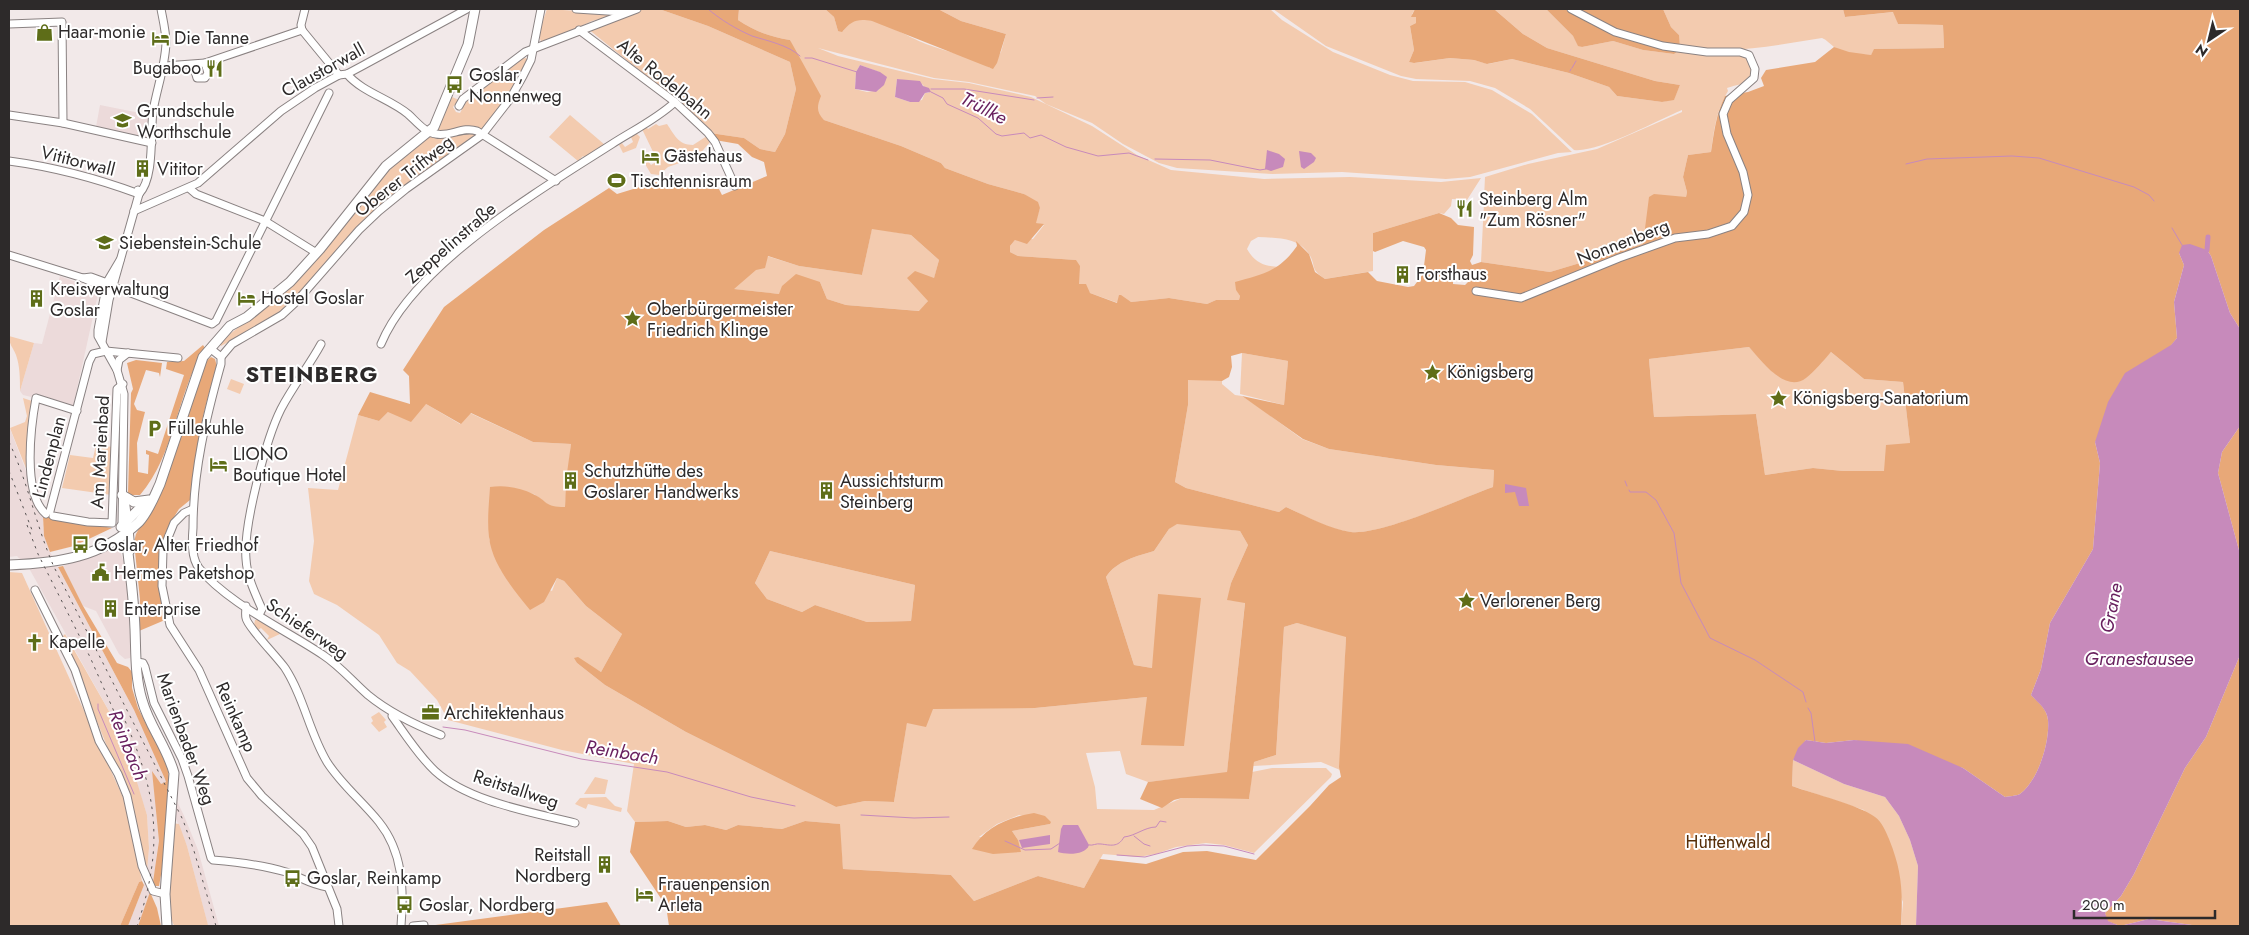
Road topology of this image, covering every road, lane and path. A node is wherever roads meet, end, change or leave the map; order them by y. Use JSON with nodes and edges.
{"nodes":[{"id":1,"x":161,"y":9,"type":"edge"},
{"id":2,"x":305,"y":9,"type":"edge"},
{"id":3,"x":467,"y":9,"type":"edge"},
{"id":4,"x":475,"y":9,"type":"edge"},
{"id":5,"x":541,"y":9,"type":"edge"},
{"id":6,"x":576,"y":9,"type":"edge"},
{"id":7,"x":637,"y":9,"type":"edge"},
{"id":8,"x":1571,"y":9,"type":"edge"},
{"id":9,"x":629,"y":12,"type":"junction"},
{"id":10,"x":9,"y":24,"type":"edge"},
{"id":11,"x":302,"y":30,"type":"junction"},
{"id":12,"x":580,"y":30,"type":"junction"},
{"id":13,"x":532,"y":50,"type":"junction"},
{"id":14,"x":205,"y":63,"type":"junction"},
{"id":15,"x":193,"y":65,"type":"junction"},
{"id":16,"x":164,"y":66,"type":"junction"},
{"id":17,"x":347,"y":74,"type":"junction"},
{"id":18,"x":339,"y":75,"type":"junction"},
{"id":19,"x":329,"y":93,"type":"dead end"},
{"id":20,"x":675,"y":102,"type":"junction"},
{"id":21,"x":459,"y":106,"type":"dead end"},
{"id":22,"x":9,"y":115,"type":"edge"},
{"id":23,"x":63,"y":123,"type":"junction"},
{"id":24,"x":428,"y":131,"type":"junction"},
{"id":25,"x":482,"y":135,"type":"junction"},
{"id":26,"x":152,"y":143,"type":"junction"},
{"id":27,"x":9,"y":161,"type":"edge"},
{"id":28,"x":556,"y":181,"type":"junction"},
{"id":29,"x":735,"y":186,"type":"dead end"},
{"id":30,"x":189,"y":188,"type":"junction"},
{"id":31,"x":138,"y":197,"type":"junction"},
{"id":32,"x":152,"y":202,"type":"junction"},
{"id":33,"x":134,"y":211,"type":"junction"},
{"id":34,"x":265,"y":221,"type":"junction"},
{"id":35,"x":315,"y":252,"type":"junction"},
{"id":36,"x":9,"y":255,"type":"edge"},
{"id":37,"x":108,"y":285,"type":"junction"},
{"id":38,"x":1476,"y":291,"type":"dead end"},
{"id":39,"x":321,"y":344,"type":"dead end"},
{"id":40,"x":381,"y":344,"type":"dead end"},
{"id":41,"x":211,"y":349,"type":"junction"},
{"id":42,"x":106,"y":351,"type":"junction"},
{"id":43,"x":128,"y":353,"type":"junction"},
{"id":44,"x":178,"y":358,"type":"dead end"},
{"id":45,"x":220,"y":358,"type":"junction"},
{"id":46,"x":117,"y":370,"type":"junction"},
{"id":47,"x":122,"y":384,"type":"junction"},
{"id":48,"x":77,"y":411,"type":"junction"},
{"id":49,"x":156,"y":492,"type":"junction"},
{"id":50,"x":122,"y":495,"type":"junction"},
{"id":51,"x":149,"y":500,"type":"junction"},
{"id":52,"x":193,"y":509,"type":"junction"},
{"id":53,"x":50,"y":514,"type":"junction"},
{"id":54,"x":125,"y":527,"type":"junction"},
{"id":55,"x":9,"y":560,"type":"edge"},
{"id":56,"x":9,"y":565,"type":"edge"},
{"id":57,"x":35,"y":590,"type":"dead end"},
{"id":58,"x":246,"y":606,"type":"junction"},
{"id":59,"x":259,"y":615,"type":"junction"},
{"id":60,"x":137,"y":662,"type":"junction"},
{"id":61,"x":393,"y":713,"type":"junction"},
{"id":62,"x":441,"y":735,"type":"dead end"},
{"id":63,"x":575,"y":823,"type":"dead end"},
{"id":64,"x":327,"y":887,"type":"junction"},
{"id":65,"x":165,"y":894,"type":"junction"},
{"id":66,"x":424,"y":925,"type":"edge"},
{"id":67,"x":167,"y":926,"type":"edge"},
{"id":68,"x":339,"y":926,"type":"edge"},
{"id":69,"x":401,"y":926,"type":"edge"},
{"id":70,"x":413,"y":926,"type":"edge"}],
"edges":[{"from":1,"to":16,"type":"street"},
{"from":2,"to":11,"type":"street"},
{"from":3,"to":17,"type":"street","name":"Claustorwall"},
{"from":4,"to":24,"type":"main road"},
{"from":5,"to":13,"type":"street","name":"Oberer Triftweg"},
{"from":6,"to":9,"type":"street"},
{"from":7,"to":9,"type":"street"},
{"from":8,"to":38,"type":"street","name":"Nonnenberg"},
{"from":9,"to":12,"type":"street"},
{"from":10,"to":23,"type":"street"},
{"from":11,"to":14,"type":"street"},
{"from":11,"to":18,"type":"street"},
{"from":12,"to":13,"type":"street"},
{"from":12,"to":20,"type":"street","name":"Alte Rodelbahn"},
{"from":13,"to":21,"type":"street"},
{"from":13,"to":25,"type":"street","name":"Oberer Triftweg"},
{"from":14,"to":15,"type":"street"},
{"from":14,"to":15,"type":"street"},
{"from":15,"to":16,"type":"street"},
{"from":16,"to":26,"type":"street"},
{"from":17,"to":18,"type":"street","name":"Claustorwall"},
{"from":17,"to":24,"type":"street"},
{"from":18,"to":30,"type":"street","name":"Claustorwall"},
{"from":19,"to":34,"type":"street"},
{"from":20,"to":28,"type":"street","name":"Zeppelinstraße"},
{"from":20,"to":29,"type":"street","name":"Alte Rodelbahn"},
{"from":22,"to":23,"type":"street"},
{"from":23,"to":26,"type":"street"},
{"from":24,"to":25,"type":"street"},
{"from":24,"to":35,"type":"main road"},
{"from":25,"to":28,"type":"street"},
{"from":25,"to":45,"type":"street","name":"Oberer Triftweg"},
{"from":26,"to":31,"type":"street"},
{"from":27,"to":31,"type":"street","name":"Vititorwall"},
{"from":28,"to":40,"type":"street","name":"Zeppelinstraße"},
{"from":30,"to":32,"type":"street","name":"Claustorwall"},
{"from":30,"to":34,"type":"street"},
{"from":31,"to":32,"type":"street","name":"Claustorwall"},
{"from":31,"to":33,"type":"street"},
{"from":32,"to":33,"type":"street","name":"Claustorwall"},
{"from":33,"to":37,"type":"street"},
{"from":34,"to":35,"type":"street"},
{"from":34,"to":37,"type":"street"},
{"from":35,"to":41,"type":"main road"},
{"from":36,"to":37,"type":"street"},
{"from":37,"to":42,"type":"street"},
{"from":39,"to":59,"type":"street"},
{"from":41,"to":45,"type":"street"},
{"from":41,"to":49,"type":"main road"},
{"from":42,"to":43,"type":"street"},
{"from":42,"to":46,"type":"street"},
{"from":42,"to":48,"type":"street","name":"Lindenplan"},
{"from":43,"to":44,"type":"street"},
{"from":43,"to":46,"type":"street"},
{"from":45,"to":52,"type":"street","name":"Schieferweg"},
{"from":46,"to":47,"type":"street"},
{"from":47,"to":50,"type":"street"},
{"from":47,"to":53,"type":"street","name":"Am Marienbad"},
{"from":48,"to":53,"type":"street","name":"Lindenplan"},
{"from":48,"to":53,"type":"street","name":"Lindenplan"},
{"from":49,"to":51,"type":"main road"},
{"from":49,"to":54,"type":"main road"},
{"from":50,"to":51,"type":"main road"},
{"from":50,"to":54,"type":"street"},
{"from":51,"to":54,"type":"main road"},
{"from":52,"to":58,"type":"street","name":"Schieferweg"},
{"from":52,"to":64,"type":"street","name":"Reinkamp"},
{"from":54,"to":55,"type":"main road"},
{"from":54,"to":56,"type":"main road"},
{"from":54,"to":60,"type":"main road"},
{"from":57,"to":65,"type":"street"},
{"from":58,"to":59,"type":"street","name":"Schieferweg"},
{"from":58,"to":69,"type":"street"},
{"from":59,"to":61,"type":"street","name":"Schieferweg"},
{"from":60,"to":64,"type":"street","name":"Marienbader Weg"},
{"from":60,"to":65,"type":"main road"},
{"from":61,"to":62,"type":"street","name":"Schieferweg"},
{"from":61,"to":63,"type":"street","name":"Reitstallweg"},
{"from":64,"to":68,"type":"street","name":"Reinkamp"},
{"from":65,"to":67,"type":"main road"},
{"from":66,"to":70,"type":"street"}]}
